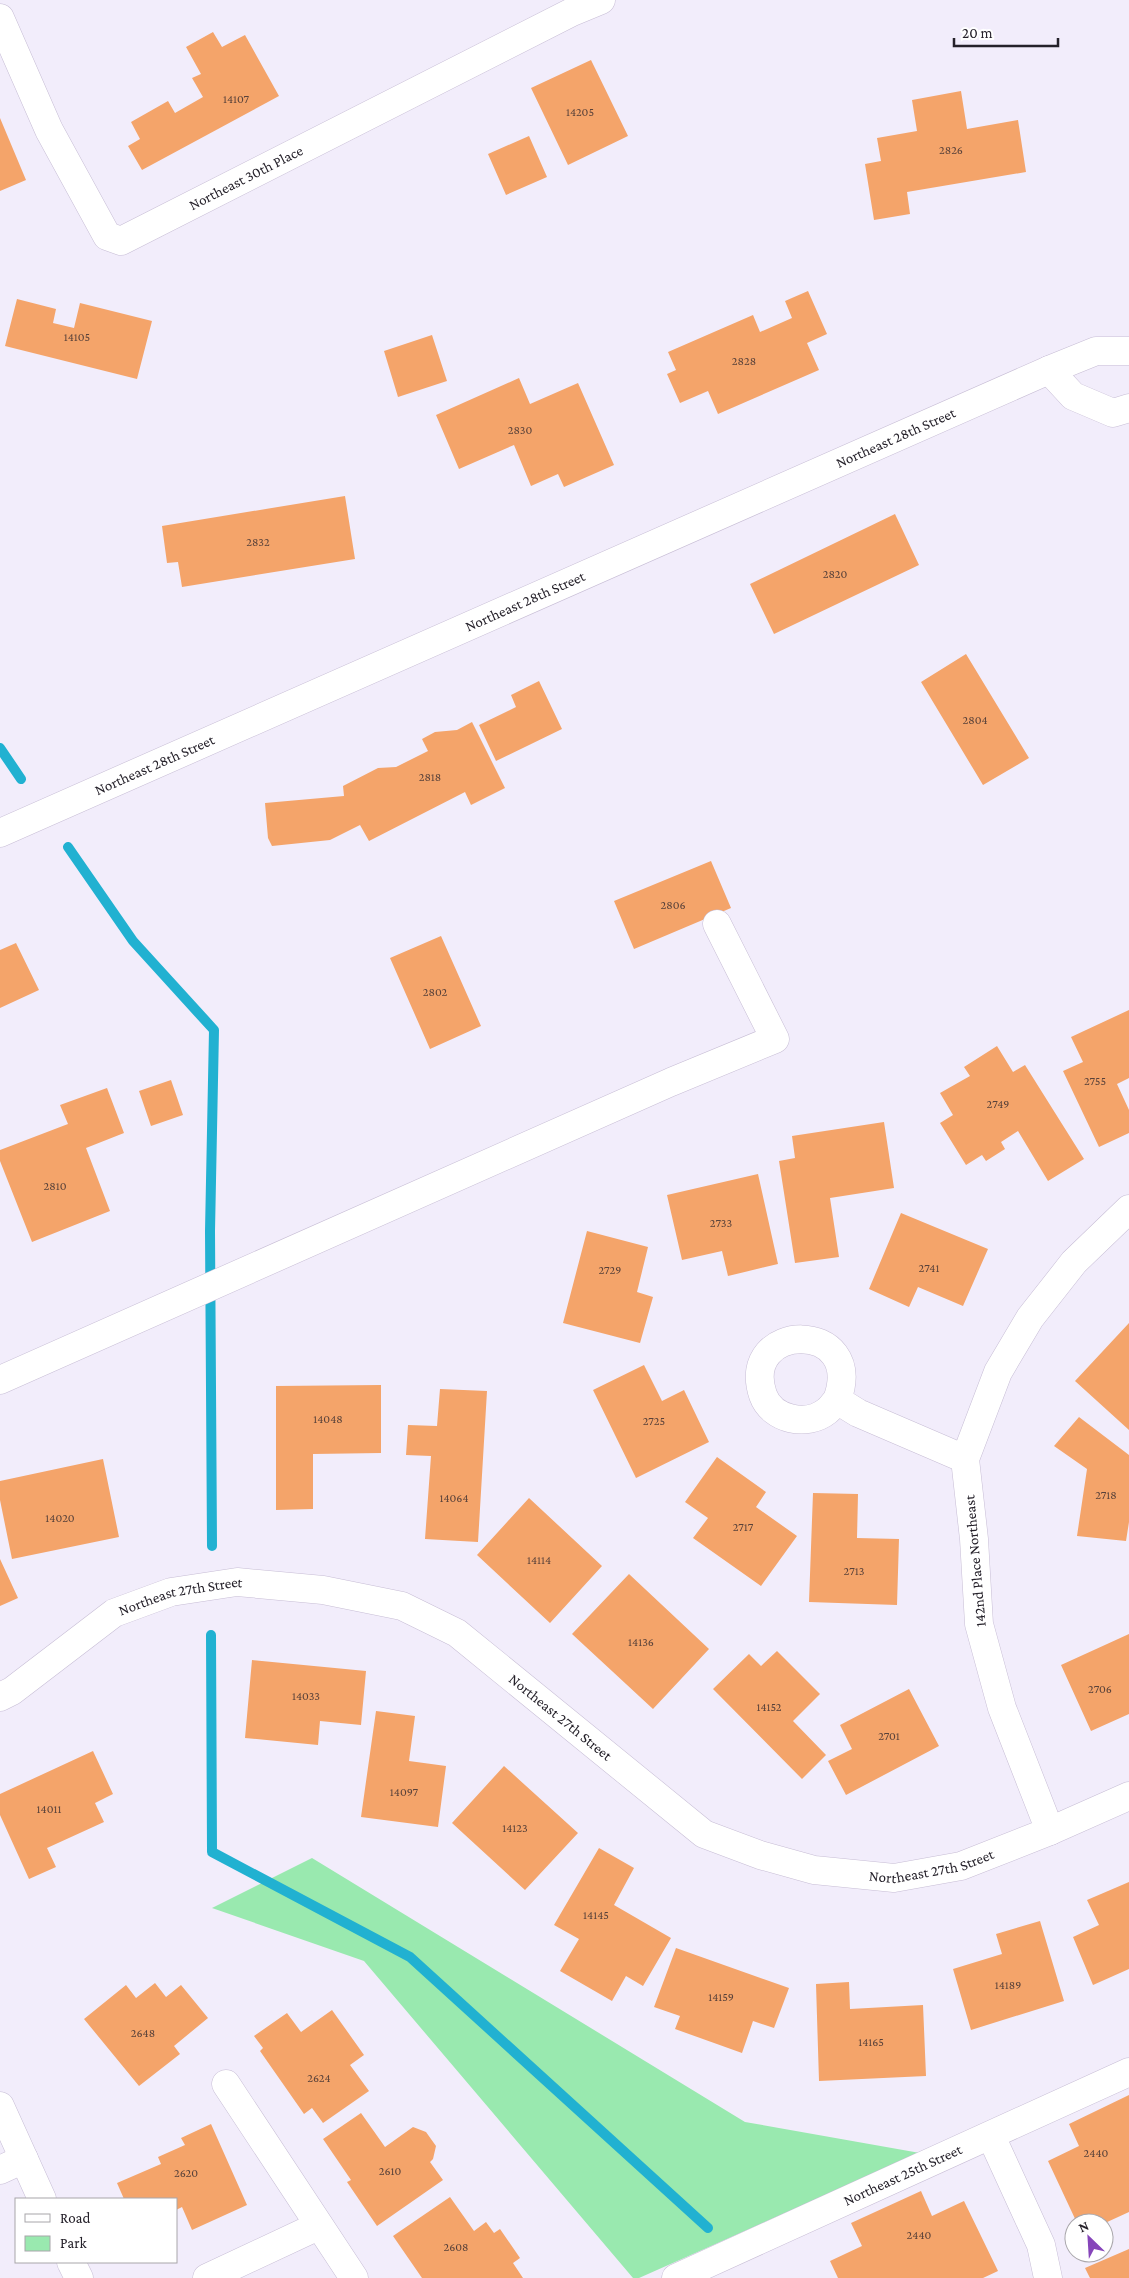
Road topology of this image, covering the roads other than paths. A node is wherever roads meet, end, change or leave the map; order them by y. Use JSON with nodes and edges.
{"nodes":[{"id":1,"x":602,"y":0,"type":"edge"},
{"id":2,"x":0,"y":18,"type":"edge"},
{"id":3,"x":1129,"y":351,"type":"edge"},
{"id":4,"x":1049,"y":370,"type":"junction"},
{"id":5,"x":1129,"y":408,"type":"edge"},
{"id":6,"x":0,"y":833,"type":"edge"},
{"id":7,"x":717,"y":924,"type":"dead end"},
{"id":8,"x":1129,"y":1209,"type":"edge"},
{"id":9,"x":0,"y":1380,"type":"edge"},
{"id":10,"x":837,"y":1400,"type":"dead end"},
{"id":11,"x":965,"y":1459,"type":"junction"},
{"id":12,"x":0,"y":1697,"type":"edge"},
{"id":13,"x":1129,"y":1796,"type":"edge"},
{"id":14,"x":1050,"y":1831,"type":"junction"},
{"id":15,"x":1129,"y":2072,"type":"edge"},
{"id":16,"x":226,"y":2084,"type":"dead end"},
{"id":17,"x":0,"y":2106,"type":"edge"},
{"id":18,"x":992,"y":2136,"type":"junction"},
{"id":19,"x":12,"y":2164,"type":"edge"},
{"id":20,"x":41,"y":2198,"type":"edge"},
{"id":21,"x":318,"y":2226,"type":"junction"},
{"id":22,"x":71,"y":2263,"type":"edge"},
{"id":23,"x":78,"y":2278,"type":"edge"},
{"id":24,"x":208,"y":2278,"type":"edge"},
{"id":25,"x":354,"y":2278,"type":"edge"},
{"id":26,"x":676,"y":2278,"type":"edge"},
{"id":27,"x":1048,"y":2278,"type":"edge"}],
"edges":[{"from":1,"to":2,"type":"street","name":"Northeast 30th Place"},
{"from":3,"to":4,"type":"street","name":"Northeast 28th Street"},
{"from":4,"to":5,"type":"street"},
{"from":4,"to":6,"type":"street","name":"Northeast 28th Street"},
{"from":7,"to":9,"type":"street"},
{"from":8,"to":11,"type":"street","name":"142nd Place Northeast"},
{"from":10,"to":11,"type":"street"},
{"from":11,"to":14,"type":"street","name":"142nd Place Northeast"},
{"from":12,"to":14,"type":"street","name":"Northeast 27th Street"},
{"from":13,"to":14,"type":"street","name":"Northeast 27th Street"},
{"from":15,"to":18,"type":"street","name":"Northeast 25th Street"},
{"from":16,"to":21,"type":"street"},
{"from":17,"to":19,"type":"street"},
{"from":18,"to":26,"type":"street","name":"Northeast 25th Street"},
{"from":18,"to":27,"type":"street"},
{"from":19,"to":20,"type":"street"},
{"from":21,"to":24,"type":"street"},
{"from":21,"to":25,"type":"street"},
{"from":22,"to":23,"type":"street"}]}
